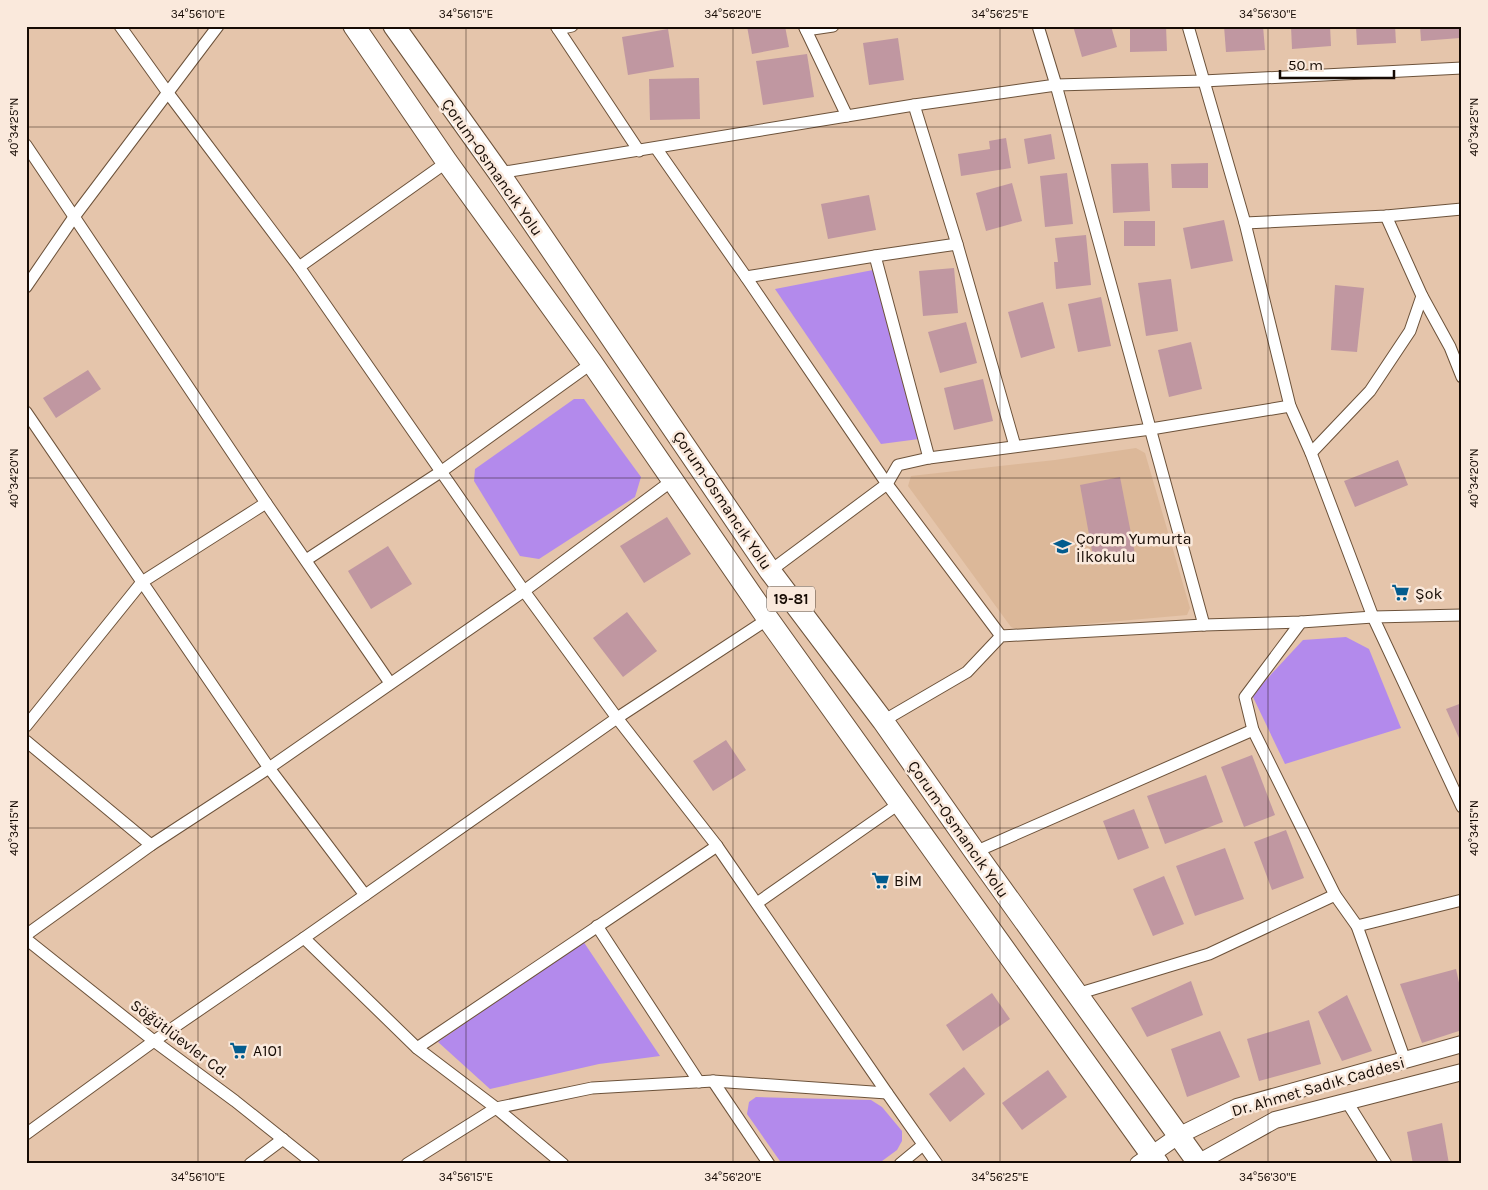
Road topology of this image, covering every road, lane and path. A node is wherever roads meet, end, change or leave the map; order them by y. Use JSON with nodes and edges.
{"nodes":[{"id":1,"x":120,"y":26,"type":"edge"},
{"id":2,"x":218,"y":26,"type":"edge"},
{"id":3,"x":354,"y":26,"type":"edge"},
{"id":4,"x":394,"y":26,"type":"edge"},
{"id":5,"x":572,"y":26,"type":"edge"},
{"id":6,"x":833,"y":26,"type":"edge"},
{"id":7,"x":1038,"y":26,"type":"edge"},
{"id":8,"x":1188,"y":26,"type":"edge"},
{"id":9,"x":557,"y":28,"type":"edge"},
{"id":10,"x":805,"y":28,"type":"edge"},
{"id":11,"x":1462,"y":68,"type":"edge"},
{"id":12,"x":1203,"y":81,"type":"junction"},
{"id":13,"x":1056,"y":85,"type":"junction"},
{"id":14,"x":168,"y":93,"type":"junction"},
{"id":15,"x":914,"y":105,"type":"junction"},
{"id":16,"x":847,"y":116,"type":"junction"},
{"id":17,"x":26,"y":145,"type":"edge"},
{"id":18,"x":656,"y":148,"type":"junction"},
{"id":19,"x":639,"y":150,"type":"junction"},
{"id":20,"x":447,"y":162,"type":"junction"},
{"id":21,"x":499,"y":173,"type":"junction"},
{"id":22,"x":1462,"y":209,"type":"edge"},
{"id":23,"x":1386,"y":216,"type":"junction"},
{"id":24,"x":74,"y":217,"type":"junction"},
{"id":25,"x":1245,"y":223,"type":"junction"},
{"id":26,"x":957,"y":244,"type":"junction"},
{"id":27,"x":875,"y":256,"type":"junction"},
{"id":28,"x":299,"y":267,"type":"junction"},
{"id":29,"x":746,"y":278,"type":"junction"},
{"id":30,"x":26,"y":287,"type":"edge"},
{"id":31,"x":1422,"y":296,"type":"junction"},
{"id":32,"x":1456,"y":347,"type":"edge"},
{"id":33,"x":592,"y":362,"type":"junction"},
{"id":34,"x":1462,"y":377,"type":"edge"},
{"id":35,"x":1290,"y":406,"type":"junction"},
{"id":36,"x":26,"y":412,"type":"edge"},
{"id":37,"x":1151,"y":430,"type":"junction"},
{"id":38,"x":1016,"y":446,"type":"junction"},
{"id":39,"x":1311,"y":453,"type":"junction"},
{"id":40,"x":929,"y":458,"type":"junction"},
{"id":41,"x":442,"y":471,"type":"junction"},
{"id":42,"x":674,"y":480,"type":"junction"},
{"id":43,"x":887,"y":484,"type":"junction"},
{"id":44,"x":266,"y":503,"type":"junction"},
{"id":45,"x":306,"y":560,"type":"junction"},
{"id":46,"x":770,"y":571,"type":"junction"},
{"id":47,"x":142,"y":582,"type":"junction"},
{"id":48,"x":524,"y":591,"type":"junction"},
{"id":49,"x":1462,"y":615,"type":"edge"},
{"id":50,"x":1373,"y":617,"type":"junction"},
{"id":51,"x":768,"y":619,"type":"junction"},
{"id":52,"x":1301,"y":622,"type":"junction"},
{"id":53,"x":1204,"y":624,"type":"junction"},
{"id":54,"x":1001,"y":636,"type":"junction"},
{"id":55,"x":390,"y":683,"type":"junction"},
{"id":56,"x":617,"y":718,"type":"junction"},
{"id":57,"x":883,"y":721,"type":"junction"},
{"id":58,"x":26,"y":726,"type":"edge"},
{"id":59,"x":1253,"y":730,"type":"junction"},
{"id":60,"x":26,"y":741,"type":"edge"},
{"id":61,"x":269,"y":768,"type":"junction"},
{"id":62,"x":900,"y":803,"type":"junction"},
{"id":63,"x":1462,"y":807,"type":"edge"},
{"id":64,"x":151,"y":845,"type":"junction"},
{"id":65,"x":717,"y":846,"type":"junction"},
{"id":66,"x":975,"y":852,"type":"junction"},
{"id":67,"x":364,"y":895,"type":"junction"},
{"id":68,"x":1335,"y":895,"type":"junction"},
{"id":69,"x":1462,"y":900,"type":"edge"},
{"id":70,"x":757,"y":903,"type":"junction"},
{"id":71,"x":597,"y":926,"type":"junction"},
{"id":72,"x":1357,"y":926,"type":"junction"},
{"id":73,"x":26,"y":934,"type":"edge"},
{"id":74,"x":304,"y":938,"type":"junction"},
{"id":75,"x":26,"y":939,"type":"edge"},
{"id":76,"x":1077,"y":994,"type":"junction"},
{"id":77,"x":154,"y":1041,"type":"junction"},
{"id":78,"x":1462,"y":1044,"type":"edge"},
{"id":79,"x":417,"y":1048,"type":"junction"},
{"id":80,"x":1405,"y":1060,"type":"junction"},
{"id":81,"x":1462,"y":1072,"type":"edge"},
{"id":82,"x":714,"y":1081,"type":"junction"},
{"id":83,"x":699,"y":1082,"type":"junction"},
{"id":84,"x":886,"y":1093,"type":"junction"},
{"id":85,"x":1347,"y":1102,"type":"junction"},
{"id":86,"x":496,"y":1108,"type":"junction"},
{"id":87,"x":26,"y":1134,"type":"edge"},
{"id":88,"x":1178,"y":1136,"type":"junction"},
{"id":89,"x":283,"y":1139,"type":"junction"},
{"id":90,"x":924,"y":1145,"type":"junction"},
{"id":91,"x":1149,"y":1160,"type":"edge"},
{"id":92,"x":1198,"y":1163,"type":"edge"},
{"id":93,"x":250,"y":1164,"type":"edge"},
{"id":94,"x":314,"y":1164,"type":"edge"},
{"id":95,"x":407,"y":1164,"type":"edge"},
{"id":96,"x":563,"y":1164,"type":"edge"},
{"id":97,"x":769,"y":1164,"type":"edge"},
{"id":98,"x":900,"y":1164,"type":"edge"},
{"id":99,"x":937,"y":1164,"type":"edge"},
{"id":100,"x":1386,"y":1164,"type":"edge"}],
"edges":[{"from":1,"to":14,"type":"street"},
{"from":2,"to":14,"type":"street"},
{"from":3,"to":20,"type":"highway","name":"Çorum-Osmancık Yolu","number":"19-81"},
{"from":4,"to":21,"type":"highway","name":"Çorum-Osmancık Yolu","number":"19-81"},
{"from":5,"to":9,"type":"street"},
{"from":6,"to":10,"type":"street"},
{"from":7,"to":13,"type":"street"},
{"from":8,"to":12,"type":"street"},
{"from":9,"to":19,"type":"street"},
{"from":10,"to":16,"type":"street"},
{"from":11,"to":12,"type":"street"},
{"from":12,"to":13,"type":"street"},
{"from":12,"to":25,"type":"street"},
{"from":13,"to":15,"type":"street"},
{"from":13,"to":37,"type":"street"},
{"from":14,"to":24,"type":"street"},
{"from":14,"to":28,"type":"street"},
{"from":15,"to":16,"type":"street"},
{"from":15,"to":26,"type":"street"},
{"from":16,"to":18,"type":"street"},
{"from":17,"to":24,"type":"street"},
{"from":18,"to":19,"type":"street"},
{"from":18,"to":29,"type":"street"},
{"from":19,"to":21,"type":"street"},
{"from":20,"to":28,"type":"street"},
{"from":20,"to":33,"type":"highway","name":"Çorum-Osmancık Yolu","number":"19-81"},
{"from":21,"to":46,"type":"highway","name":"Çorum-Osmancık Yolu","number":"19-81"},
{"from":22,"to":23,"type":"street"},
{"from":23,"to":25,"type":"street"},
{"from":23,"to":31,"type":"street"},
{"from":24,"to":30,"type":"street"},
{"from":24,"to":44,"type":"street"},
{"from":25,"to":35,"type":"street"},
{"from":26,"to":27,"type":"street"},
{"from":26,"to":38,"type":"street"},
{"from":27,"to":29,"type":"street"},
{"from":27,"to":40,"type":"street"},
{"from":28,"to":41,"type":"street"},
{"from":29,"to":43,"type":"street"},
{"from":31,"to":32,"type":"street"},
{"from":31,"to":39,"type":"street"},
{"from":32,"to":34,"type":"street"},
{"from":33,"to":41,"type":"street"},
{"from":33,"to":42,"type":"highway","name":"Çorum-Osmancık Yolu","number":"19-81"},
{"from":35,"to":37,"type":"street"},
{"from":35,"to":39,"type":"street"},
{"from":36,"to":47,"type":"street"},
{"from":37,"to":38,"type":"street"},
{"from":37,"to":53,"type":"street"},
{"from":38,"to":40,"type":"street"},
{"from":39,"to":50,"type":"street"},
{"from":40,"to":43,"type":"street"},
{"from":41,"to":45,"type":"street"},
{"from":41,"to":48,"type":"street"},
{"from":42,"to":48,"type":"street"},
{"from":42,"to":51,"type":"highway","name":"Çorum-Osmancık Yolu","number":"19-81"},
{"from":43,"to":46,"type":"street"},
{"from":43,"to":54,"type":"street"},
{"from":44,"to":45,"type":"street"},
{"from":44,"to":47,"type":"street"},
{"from":45,"to":55,"type":"street"},
{"from":46,"to":57,"type":"highway","name":"Çorum-Osmancık Yolu","number":"19-81"},
{"from":47,"to":58,"type":"street"},
{"from":47,"to":61,"type":"street"},
{"from":48,"to":55,"type":"street"},
{"from":48,"to":56,"type":"street"},
{"from":49,"to":50,"type":"street"},
{"from":50,"to":52,"type":"street"},
{"from":50,"to":63,"type":"street"},
{"from":51,"to":56,"type":"street"},
{"from":51,"to":62,"type":"highway","name":"Çorum-Osmancık Yolu","number":"19-81"},
{"from":52,"to":53,"type":"street"},
{"from":52,"to":59,"type":"street"},
{"from":53,"to":54,"type":"street"},
{"from":54,"to":57,"type":"street"},
{"from":55,"to":61,"type":"street"},
{"from":56,"to":65,"type":"street"},
{"from":56,"to":67,"type":"street"},
{"from":57,"to":66,"type":"highway","name":"Çorum-Osmancık Yolu","number":"19-81"},
{"from":59,"to":66,"type":"street"},
{"from":59,"to":68,"type":"street"},
{"from":60,"to":64,"type":"street"},
{"from":61,"to":64,"type":"street"},
{"from":61,"to":67,"type":"street"},
{"from":62,"to":70,"type":"street"},
{"from":62,"to":91,"type":"highway","name":"Çorum-Osmancık Yolu","number":"19-81"},
{"from":64,"to":73,"type":"street"},
{"from":65,"to":70,"type":"street"},
{"from":65,"to":71,"type":"street"},
{"from":66,"to":76,"type":"highway","name":"Çorum-Osmancık Yolu","number":"19-81"},
{"from":67,"to":74,"type":"street"},
{"from":68,"to":72,"type":"street"},
{"from":68,"to":76,"type":"street"},
{"from":69,"to":72,"type":"street"},
{"from":70,"to":84,"type":"street"},
{"from":71,"to":79,"type":"street"},
{"from":71,"to":83,"type":"street"},
{"from":72,"to":80,"type":"street"},
{"from":74,"to":77,"type":"street"},
{"from":74,"to":79,"type":"street"},
{"from":75,"to":77,"type":"street","name":"Söğütlüevler Cd."},
{"from":76,"to":88,"type":"highway","name":"Çorum-Osmancık Yolu","number":"19-81"},
{"from":77,"to":87,"type":"street"},
{"from":77,"to":89,"type":"street","name":"Söğütlüevler Cd."},
{"from":78,"to":80,"type":"street","name":"Dr. Ahmet Sadık Caddesi"},
{"from":79,"to":86,"type":"street"},
{"from":80,"to":88,"type":"street","name":"Dr. Ahmet Sadık Caddesi"},
{"from":81,"to":85,"type":"street","name":"Dr. Ahmet Sadık Caddesi"},
{"from":82,"to":83,"type":"street"},
{"from":82,"to":84,"type":"street"},
{"from":82,"to":97,"type":"street"},
{"from":83,"to":86,"type":"street"},
{"from":84,"to":90,"type":"street"},
{"from":85,"to":92,"type":"street","name":"Dr. Ahmet Sadık Caddesi"},
{"from":85,"to":100,"type":"street"},
{"from":86,"to":95,"type":"street"},
{"from":86,"to":96,"type":"street"},
{"from":88,"to":91,"type":"street","name":"Dr. Ahmet Sadık Caddesi"},
{"from":88,"to":92,"type":"highway","name":"Çorum-Osmancık Yolu","number":"19-81"},
{"from":89,"to":93,"type":"street"},
{"from":89,"to":94,"type":"street","name":"Söğütlüevler Cd."},
{"from":90,"to":98,"type":"street"},
{"from":90,"to":99,"type":"street"}]}
